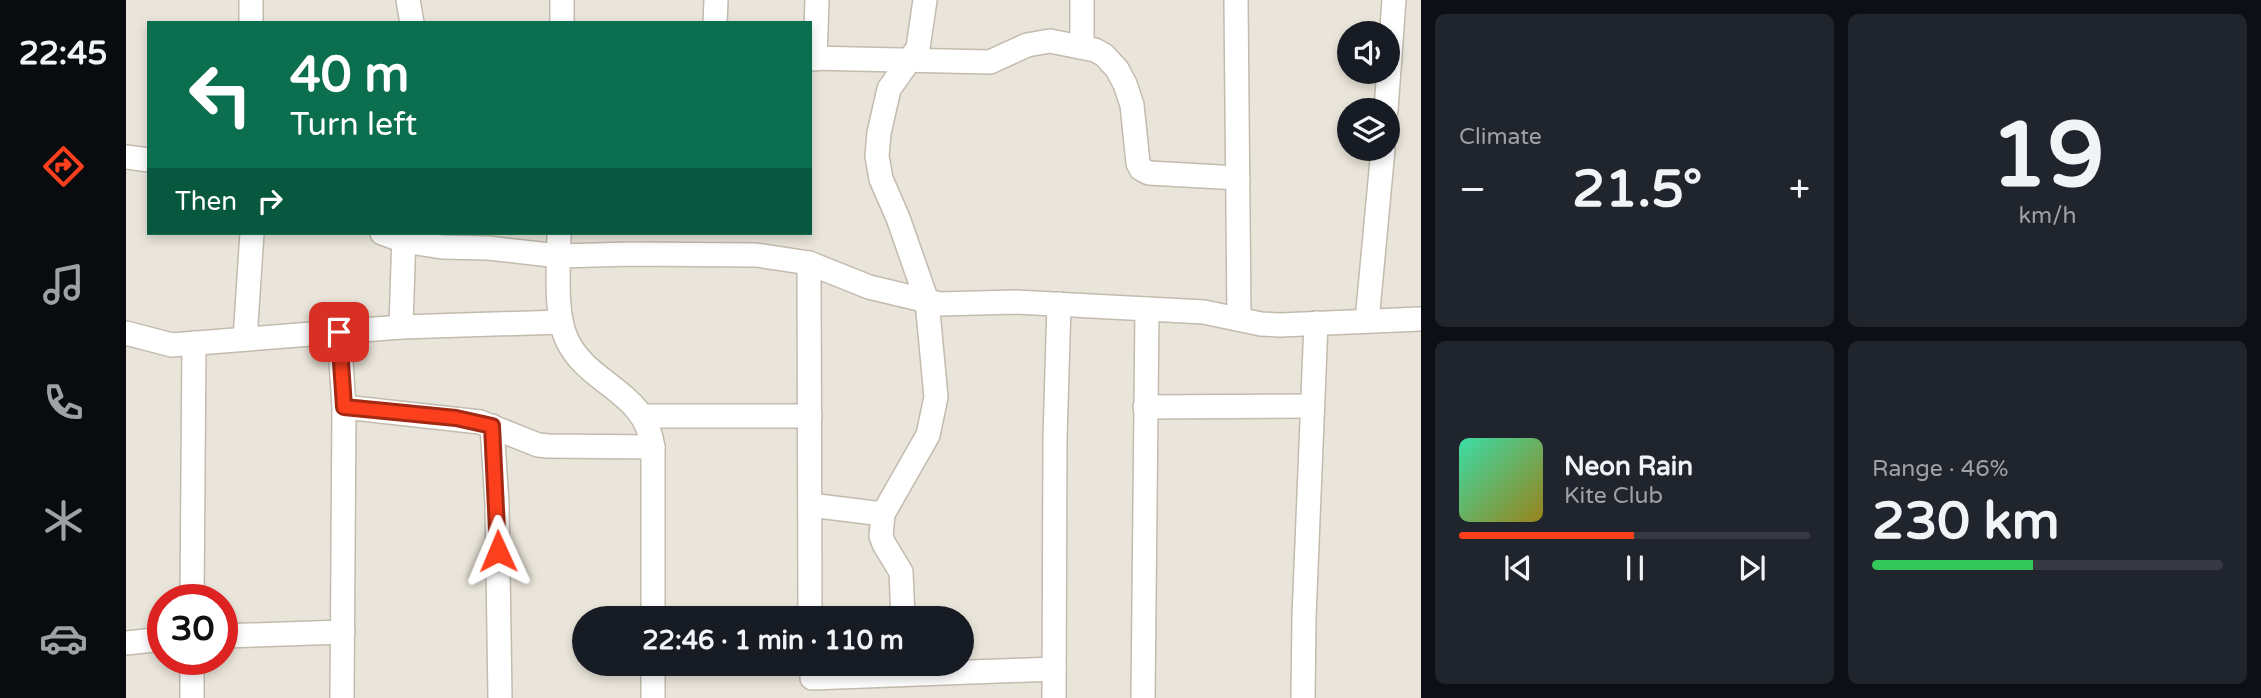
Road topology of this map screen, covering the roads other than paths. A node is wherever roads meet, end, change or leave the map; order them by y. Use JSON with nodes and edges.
{"nodes":[{"id":1,"x":251,"y":0,"type":"edge"},
{"id":2,"x":408,"y":0,"type":"edge"},
{"id":3,"x":562,"y":0,"type":"edge"},
{"id":4,"x":716,"y":0,"type":"edge"},
{"id":5,"x":817,"y":0,"type":"edge"},
{"id":6,"x":925,"y":0,"type":"edge"},
{"id":7,"x":1082,"y":0,"type":"edge"},
{"id":8,"x":1236,"y":0,"type":"edge"},
{"id":9,"x":1394,"y":0,"type":"edge"},
{"id":10,"x":251,"y":21,"type":"edge"},
{"id":11,"x":412,"y":21,"type":"edge"},
{"id":12,"x":562,"y":21,"type":"edge"},
{"id":13,"x":715,"y":21,"type":"edge"},
{"id":14,"x":1082,"y":47,"type":"junction"},
{"id":15,"x":813,"y":59,"type":"edge"},
{"id":16,"x":910,"y":60,"type":"junction"},
{"id":17,"x":1387,"y":98,"type":"edge"},
{"id":18,"x":126,"y":157,"type":"edge"},
{"id":19,"x":147,"y":160,"type":"edge"},
{"id":20,"x":1382,"y":161,"type":"edge"},
{"id":21,"x":1238,"y":178,"type":"junction"},
{"id":22,"x":252,"y":235,"type":"edge"},
{"id":23,"x":397,"y":235,"type":"edge"},
{"id":24,"x":559,"y":235,"type":"edge"},
{"id":25,"x":717,"y":244,"type":"edge"},
{"id":26,"x":559,"y":256,"type":"junction"},
{"id":27,"x":809,"y":263,"type":"junction"},
{"id":28,"x":928,"y":301,"type":"junction"},
{"id":29,"x":1059,"y":304,"type":"junction"},
{"id":30,"x":1147,"y":309,"type":"junction"},
{"id":31,"x":1239,"y":319,"type":"junction"},
{"id":32,"x":1421,"y":319,"type":"edge"},
{"id":33,"x":1367,"y":321,"type":"junction"},
{"id":34,"x":561,"y":322,"type":"junction"},
{"id":35,"x":1316,"y":323,"type":"junction"},
{"id":36,"x":401,"y":327,"type":"junction"},
{"id":37,"x":126,"y":332,"type":"edge"},
{"id":38,"x":339,"y":332,"type":"junction"},
{"id":39,"x":244,"y":339,"type":"junction"},
{"id":40,"x":194,"y":343,"type":"junction"},
{"id":41,"x":1312,"y":406,"type":"junction"},
{"id":42,"x":344,"y":407,"type":"junction"},
{"id":43,"x":1145,"y":407,"type":"junction"},
{"id":44,"x":643,"y":416,"type":"junction"},
{"id":45,"x":810,"y":416,"type":"junction"},
{"id":46,"x":492,"y":426,"type":"junction"},
{"id":47,"x":653,"y":447,"type":"junction"},
{"id":48,"x":810,"y":505,"type":"junction"},
{"id":49,"x":883,"y":514,"type":"junction"},
{"id":50,"x":192,"y":584,"type":"edge"},
{"id":51,"x":653,"y":606,"type":"edge"},
{"id":52,"x":810,"y":606,"type":"edge"},
{"id":53,"x":902,"y":606,"type":"edge"},
{"id":54,"x":343,"y":632,"type":"junction"},
{"id":55,"x":238,"y":635,"type":"edge"},
{"id":56,"x":147,"y":641,"type":"edge"},
{"id":57,"x":126,"y":643,"type":"edge"},
{"id":58,"x":1054,"y":669,"type":"junction"},
{"id":59,"x":192,"y":675,"type":"edge"},
{"id":60,"x":653,"y":676,"type":"edge"},
{"id":61,"x":904,"y":679,"type":"edge"},
{"id":62,"x":812,"y":680,"type":"edge"},
{"id":63,"x":192,"y":698,"type":"edge"},
{"id":64,"x":342,"y":698,"type":"edge"},
{"id":65,"x":499,"y":698,"type":"edge"},
{"id":66,"x":653,"y":698,"type":"edge"},
{"id":67,"x":1054,"y":698,"type":"edge"},
{"id":68,"x":1143,"y":698,"type":"edge"},
{"id":69,"x":1303,"y":698,"type":"edge"}],
"edges":[{"from":1,"to":10,"type":"street"},
{"from":2,"to":11,"type":"street"},
{"from":3,"to":12,"type":"street"},
{"from":4,"to":13,"type":"street"},
{"from":5,"to":15,"type":"street"},
{"from":6,"to":16,"type":"street"},
{"from":7,"to":14,"type":"street"},
{"from":8,"to":21,"type":"street"},
{"from":9,"to":17,"type":"street"},
{"from":14,"to":16,"type":"street"},
{"from":14,"to":21,"type":"street"},
{"from":15,"to":16,"type":"street"},
{"from":16,"to":28,"type":"street"},
{"from":18,"to":19,"type":"street"},
{"from":20,"to":33,"type":"street"},
{"from":21,"to":31,"type":"street"},
{"from":22,"to":39,"type":"street"},
{"from":23,"to":26,"type":"street"},
{"from":23,"to":36,"type":"street"},
{"from":24,"to":26,"type":"street"},
{"from":25,"to":26,"type":"street"},
{"from":25,"to":27,"type":"street"},
{"from":26,"to":34,"type":"street"},
{"from":27,"to":28,"type":"street"},
{"from":27,"to":45,"type":"street"},
{"from":28,"to":29,"type":"street"},
{"from":28,"to":49,"type":"street"},
{"from":29,"to":30,"type":"street"},
{"from":29,"to":58,"type":"street"},
{"from":30,"to":31,"type":"street"},
{"from":30,"to":43,"type":"street"},
{"from":31,"to":35,"type":"street"},
{"from":32,"to":33,"type":"street"},
{"from":33,"to":35,"type":"street"},
{"from":34,"to":36,"type":"street"},
{"from":34,"to":44,"type":"street"},
{"from":35,"to":41,"type":"street"},
{"from":36,"to":38,"type":"street"},
{"from":37,"to":40,"type":"street"},
{"from":38,"to":39,"type":"street"},
{"from":38,"to":42,"type":"street"},
{"from":39,"to":40,"type":"street"},
{"from":40,"to":50,"type":"street"},
{"from":41,"to":43,"type":"street"},
{"from":41,"to":69,"type":"street"},
{"from":42,"to":46,"type":"street"},
{"from":42,"to":54,"type":"street"},
{"from":43,"to":68,"type":"street"},
{"from":44,"to":45,"type":"street"},
{"from":44,"to":47,"type":"street"},
{"from":45,"to":48,"type":"street"},
{"from":46,"to":47,"type":"street"},
{"from":46,"to":65,"type":"street"},
{"from":47,"to":51,"type":"street"},
{"from":48,"to":49,"type":"street"},
{"from":48,"to":52,"type":"street"},
{"from":49,"to":53,"type":"street"},
{"from":54,"to":55,"type":"street"},
{"from":54,"to":64,"type":"street"},
{"from":56,"to":57,"type":"street"},
{"from":58,"to":61,"type":"street"},
{"from":58,"to":67,"type":"street"},
{"from":59,"to":63,"type":"street"},
{"from":60,"to":66,"type":"street"},
{"from":61,"to":62,"type":"street"}]}
